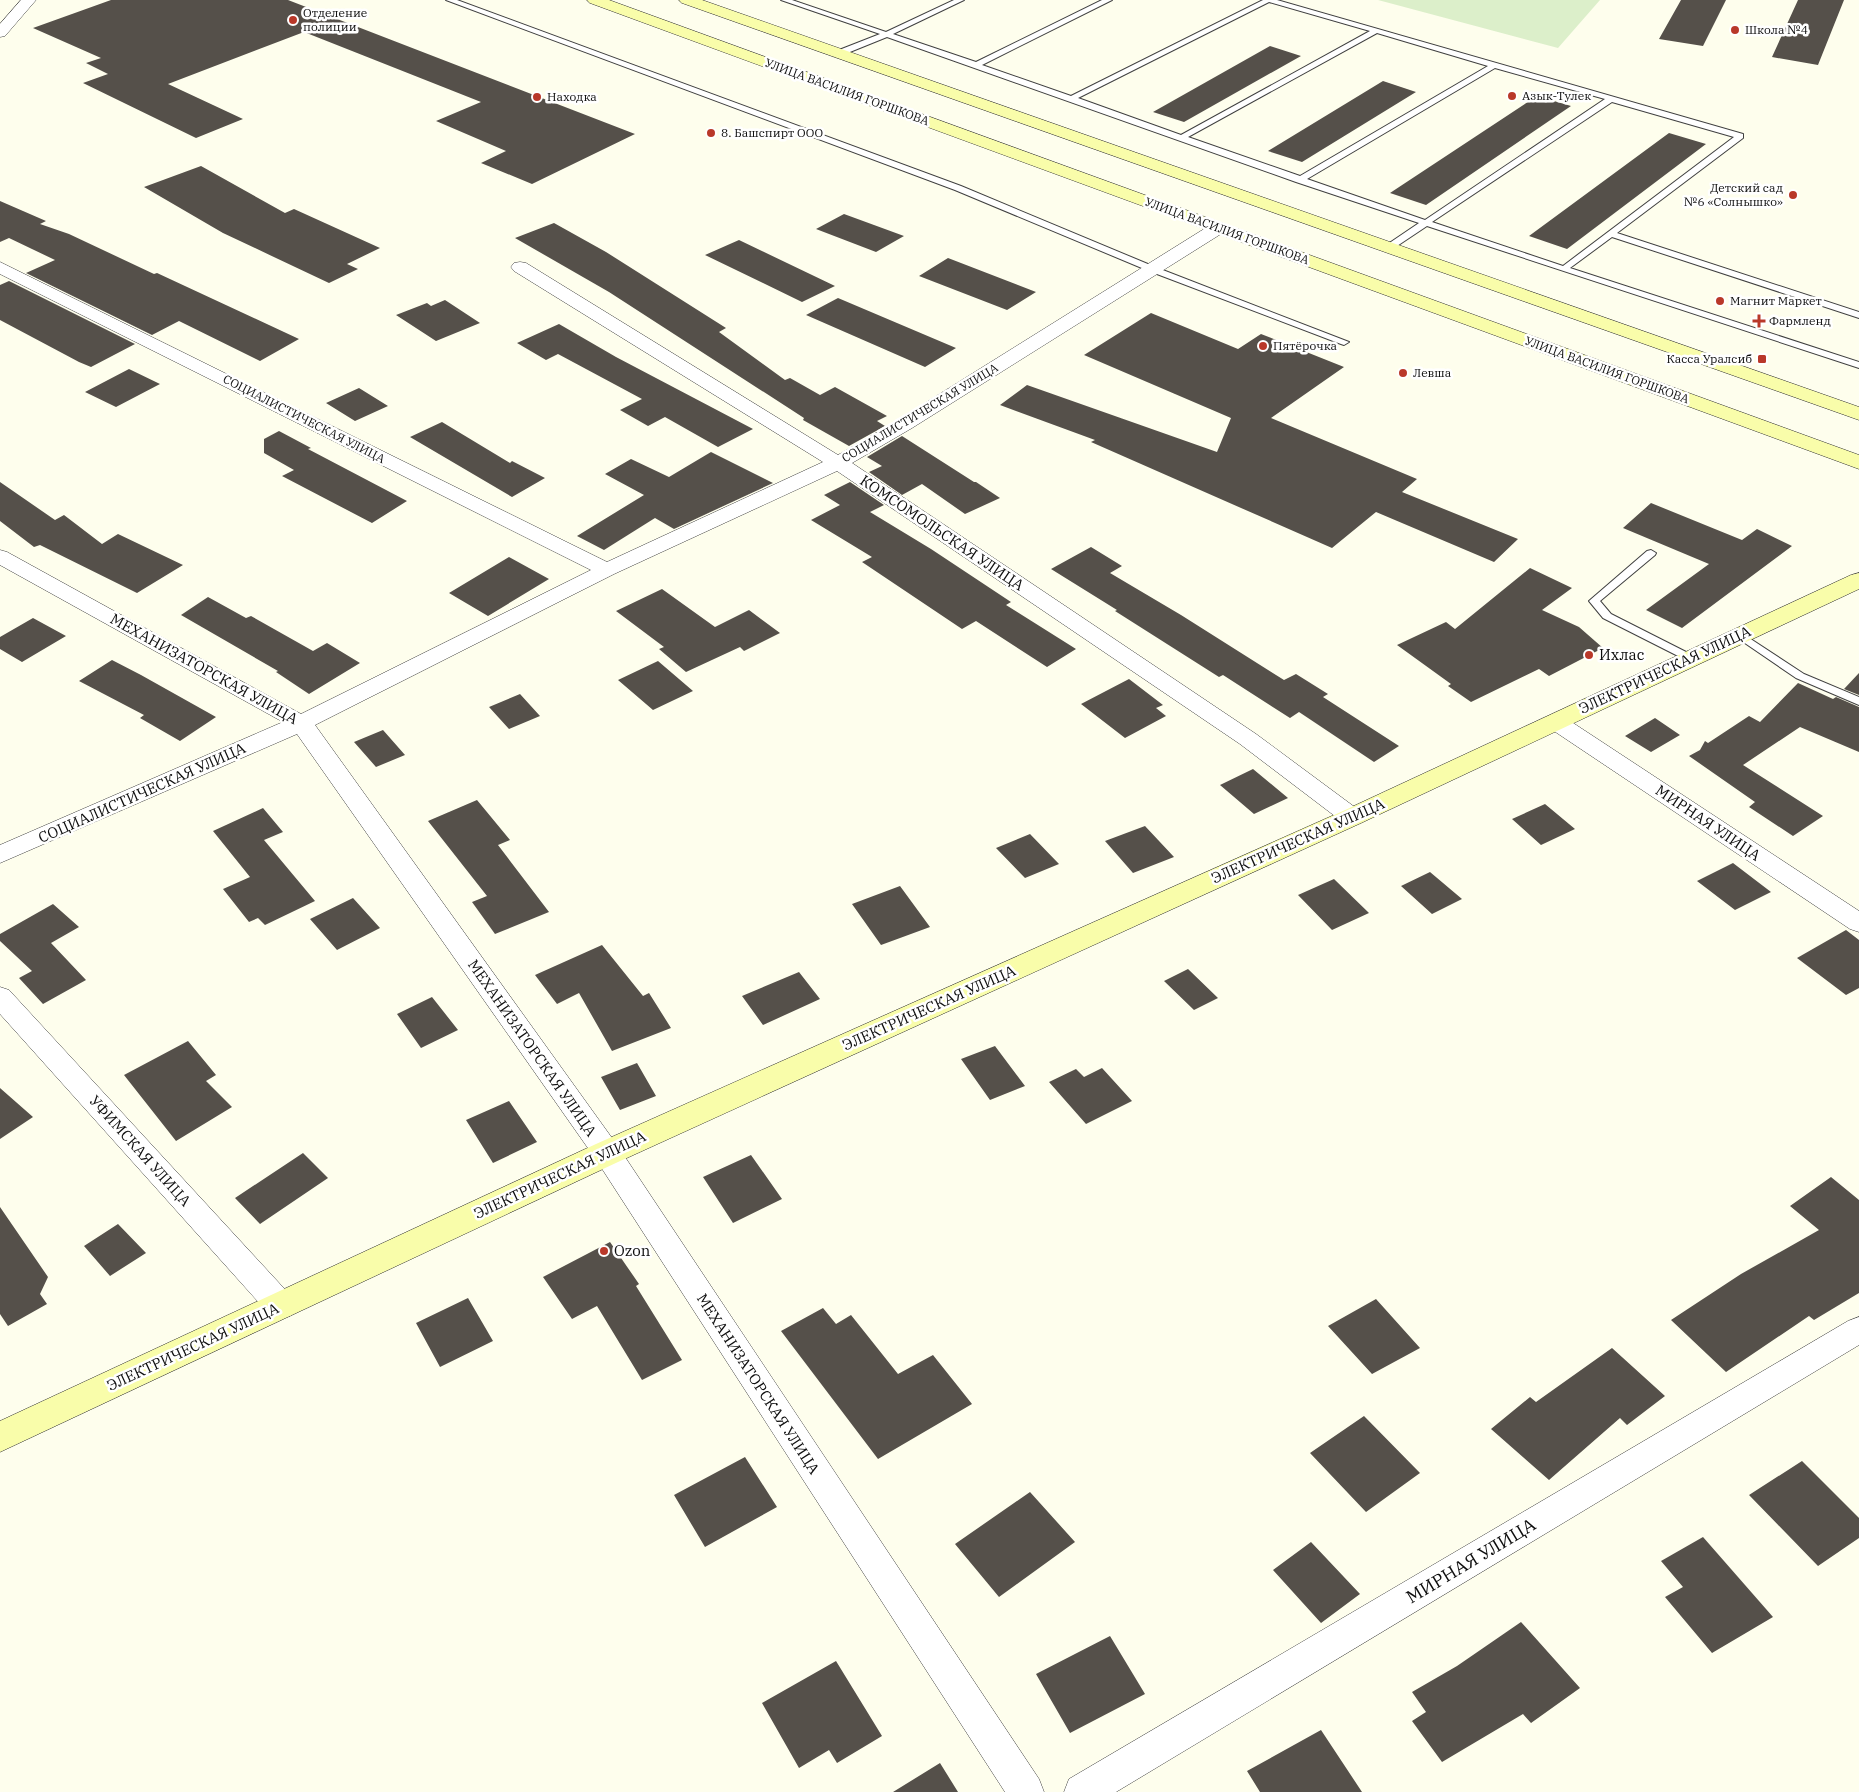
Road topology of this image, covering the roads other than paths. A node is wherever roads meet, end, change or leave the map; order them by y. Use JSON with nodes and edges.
{"nodes":[{"id":1,"x":29,"y":0,"type":"edge"},
{"id":2,"x":450,"y":0,"type":"edge"},
{"id":3,"x":595,"y":0,"type":"edge"},
{"id":4,"x":687,"y":0,"type":"edge"},
{"id":5,"x":785,"y":0,"type":"edge"},
{"id":6,"x":960,"y":0,"type":"edge"},
{"id":7,"x":1108,"y":0,"type":"edge"},
{"id":8,"x":1269,"y":0,"type":"edge"},
{"id":9,"x":736,"y":18,"type":"junction"},
{"id":10,"x":708,"y":30,"type":"junction"},
{"id":11,"x":1376,"y":31,"type":"junction"},
{"id":12,"x":0,"y":33,"type":"edge"},
{"id":13,"x":887,"y":34,"type":"junction"},
{"id":14,"x":837,"y":54,"type":"junction"},
{"id":15,"x":976,"y":64,"type":"junction"},
{"id":16,"x":1494,"y":65,"type":"junction"},
{"id":17,"x":1070,"y":99,"type":"junction"},
{"id":18,"x":1611,"y":99,"type":"junction"},
{"id":19,"x":1181,"y":138,"type":"junction"},
{"id":20,"x":1299,"y":180,"type":"junction"},
{"id":21,"x":1426,"y":224,"type":"junction"},
{"id":22,"x":1218,"y":228,"type":"junction"},
{"id":23,"x":1610,"y":234,"type":"junction"},
{"id":24,"x":1388,"y":248,"type":"junction"},
{"id":25,"x":0,"y":267,"type":"edge"},
{"id":26,"x":520,"y":267,"type":"dead end"},
{"id":27,"x":1152,"y":268,"type":"junction"},
{"id":28,"x":1564,"y":269,"type":"junction"},
{"id":29,"x":1859,"y":315,"type":"edge"},
{"id":30,"x":1344,"y":342,"type":"dead end"},
{"id":31,"x":1859,"y":365,"type":"edge"},
{"id":32,"x":1859,"y":414,"type":"edge"},
{"id":33,"x":1859,"y":462,"type":"edge"},
{"id":34,"x":838,"y":463,"type":"junction"},
{"id":35,"x":1651,"y":552,"type":"dead end"},
{"id":36,"x":0,"y":556,"type":"edge"},
{"id":37,"x":607,"y":570,"type":"junction"},
{"id":38,"x":1859,"y":580,"type":"edge"},
{"id":39,"x":1740,"y":635,"type":"junction"},
{"id":40,"x":1690,"y":658,"type":"junction"},
{"id":41,"x":1859,"y":700,"type":"edge"},
{"id":42,"x":1556,"y":722,"type":"junction"},
{"id":43,"x":301,"y":723,"type":"junction"},
{"id":44,"x":1352,"y":817,"type":"junction"},
{"id":45,"x":0,"y":856,"type":"edge"},
{"id":46,"x":1859,"y":923,"type":"edge"},
{"id":47,"x":0,"y":997,"type":"edge"},
{"id":48,"x":607,"y":1153,"type":"junction"},
{"id":49,"x":281,"y":1306,"type":"junction"},
{"id":50,"x":1859,"y":1330,"type":"edge"},
{"id":51,"x":0,"y":1437,"type":"edge"},
{"id":52,"x":1026,"y":1792,"type":"edge"},
{"id":53,"x":1082,"y":1792,"type":"edge"}],
"edges":[{"from":1,"to":12,"type":"street"},
{"from":2,"to":27,"type":"lane"},
{"from":3,"to":10,"type":"main road","name":"УЛИЦА ВАСИЛИЯ ГОРШКОВА"},
{"from":4,"to":9,"type":"main road"},
{"from":5,"to":13,"type":"lane"},
{"from":6,"to":13,"type":"lane"},
{"from":7,"to":15,"type":"lane"},
{"from":8,"to":11,"type":"lane"},
{"from":8,"to":17,"type":"lane"},
{"from":9,"to":10,"type":"main road"},
{"from":9,"to":14,"type":"main road"},
{"from":10,"to":22,"type":"main road","name":"УЛИЦА ВАСИЛИЯ ГОРШКОВА"},
{"from":11,"to":16,"type":"lane"},
{"from":11,"to":19,"type":"lane"},
{"from":13,"to":14,"type":"lane"},
{"from":13,"to":15,"type":"lane"},
{"from":14,"to":24,"type":"main road"},
{"from":15,"to":17,"type":"lane"},
{"from":16,"to":18,"type":"lane"},
{"from":16,"to":20,"type":"lane"},
{"from":17,"to":19,"type":"lane"},
{"from":18,"to":21,"type":"lane"},
{"from":18,"to":23,"type":"lane"},
{"from":19,"to":20,"type":"lane"},
{"from":20,"to":21,"type":"lane"},
{"from":21,"to":24,"type":"lane"},
{"from":21,"to":28,"type":"lane"},
{"from":22,"to":27,"type":"street","name":"СОЦИАЛИСТИЧЕСКАЯ УЛИЦА"},
{"from":22,"to":33,"type":"main road","name":"УЛИЦА ВАСИЛИЯ ГОРШКОВА"},
{"from":23,"to":28,"type":"lane"},
{"from":23,"to":29,"type":"lane"},
{"from":24,"to":32,"type":"main road"},
{"from":25,"to":37,"type":"street","name":"СОЦИАЛИСТИЧЕСКАЯ УЛИЦА"},
{"from":26,"to":34,"type":"street","name":"КОМСОМОЛЬСКАЯ УЛИЦА"},
{"from":27,"to":30,"type":"lane"},
{"from":27,"to":34,"type":"street","name":"СОЦИАЛИСТИЧЕСКАЯ УЛИЦА"},
{"from":28,"to":31,"type":"lane"},
{"from":34,"to":37,"type":"street","name":"СОЦИАЛИСТИЧЕСКАЯ УЛИЦА"},
{"from":34,"to":44,"type":"street","name":"КОМСОМОЛЬСКАЯ УЛИЦА"},
{"from":35,"to":40,"type":"lane"},
{"from":36,"to":43,"type":"street","name":"МЕХАНИЗАТОРСКАЯ УЛИЦА"},
{"from":37,"to":43,"type":"street","name":"СОЦИАЛИСТИЧЕСКАЯ УЛИЦА"},
{"from":38,"to":39,"type":"main road","name":"ЭЛЕКТРИЧЕСКАЯ УЛИЦА"},
{"from":39,"to":40,"type":"main road","name":"ЭЛЕКТРИЧЕСКАЯ УЛИЦА"},
{"from":39,"to":41,"type":"lane"},
{"from":40,"to":42,"type":"main road","name":"ЭЛЕКТРИЧЕСКАЯ УЛИЦА"},
{"from":42,"to":44,"type":"main road","name":"ЭЛЕКТРИЧЕСКАЯ УЛИЦА"},
{"from":42,"to":46,"type":"street","name":"МИРНАЯ УЛИЦА"},
{"from":43,"to":45,"type":"street","name":"СОЦИАЛИСТИЧЕСКАЯ УЛИЦА"},
{"from":43,"to":48,"type":"street","name":"МЕХАНИЗАТОРСКАЯ УЛИЦА"},
{"from":44,"to":48,"type":"main road","name":"ЭЛЕКТРИЧЕСКАЯ УЛИЦА"},
{"from":47,"to":49,"type":"street","name":"УФИМСКАЯ УЛИЦА"},
{"from":48,"to":49,"type":"main road","name":"ЭЛЕКТРИЧЕСКАЯ УЛИЦА"},
{"from":48,"to":52,"type":"street","name":"МЕХАНИЗАТОРСКАЯ УЛИЦА"},
{"from":49,"to":51,"type":"main road","name":"ЭЛЕКТРИЧЕСКАЯ УЛИЦА"},
{"from":50,"to":53,"type":"street","name":"МИРНАЯ УЛИЦА"}]}
